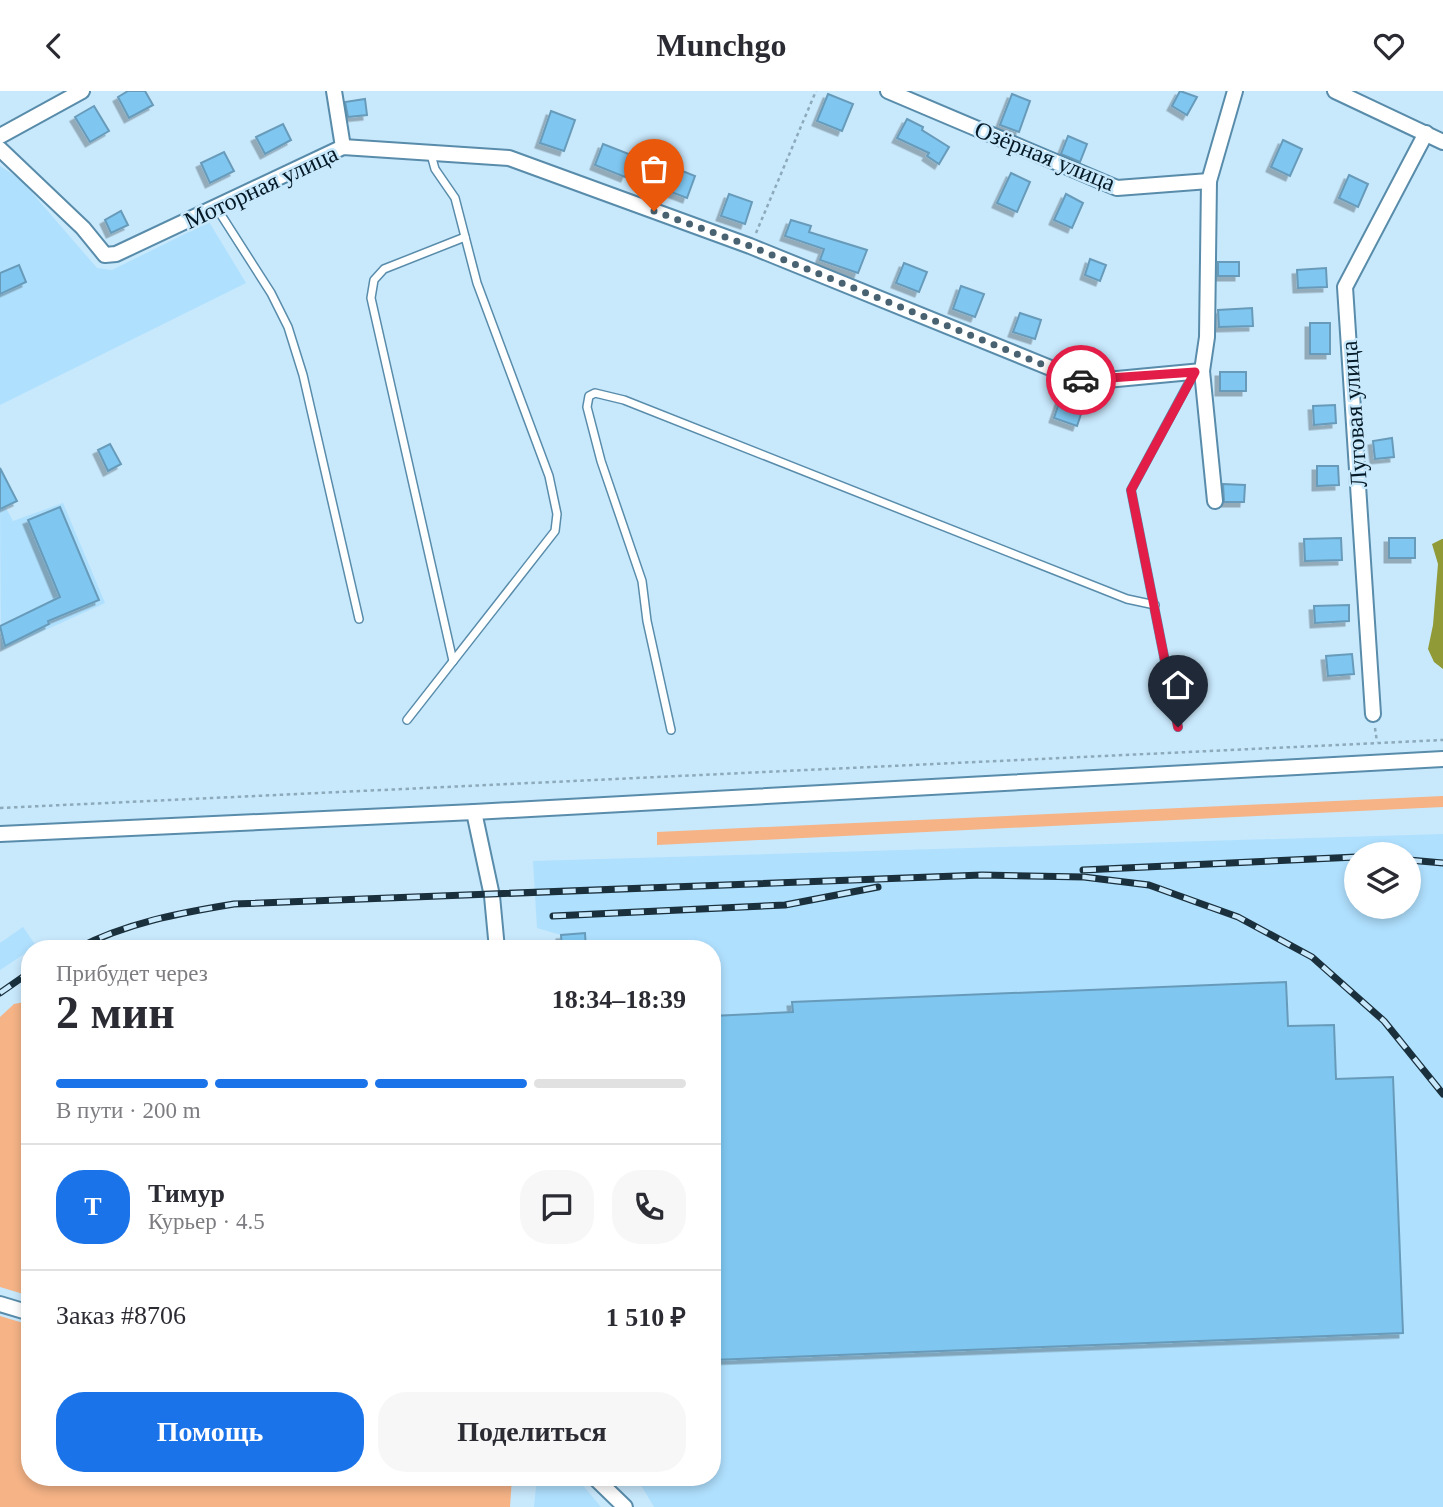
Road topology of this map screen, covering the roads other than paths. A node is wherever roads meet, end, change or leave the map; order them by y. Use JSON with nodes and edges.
{"nodes":[{"id":1,"x":82,"y":91,"type":"edge"},
{"id":2,"x":334,"y":91,"type":"edge"},
{"id":3,"x":888,"y":91,"type":"edge"},
{"id":4,"x":1235,"y":91,"type":"edge"},
{"id":5,"x":1335,"y":91,"type":"edge"},
{"id":6,"x":1426,"y":133,"type":"junction"},
{"id":7,"x":0,"y":136,"type":"edge"},
{"id":8,"x":1443,"y":142,"type":"edge"},
{"id":9,"x":343,"y":147,"type":"junction"},
{"id":10,"x":0,"y":149,"type":"edge"},
{"id":11,"x":429,"y":151,"type":"junction"},
{"id":12,"x":1209,"y":181,"type":"junction"},
{"id":13,"x":216,"y":207,"type":"junction"},
{"id":14,"x":465,"y":237,"type":"junction"},
{"id":15,"x":1198,"y":372,"type":"junction"},
{"id":16,"x":1214,"y":501,"type":"dead end"},
{"id":17,"x":1155,"y":605,"type":"junction"},
{"id":18,"x":359,"y":619,"type":"dead end"},
{"id":19,"x":453,"y":661,"type":"junction"},
{"id":20,"x":1373,"y":714,"type":"dead end"},
{"id":21,"x":407,"y":720,"type":"dead end"},
{"id":22,"x":1178,"y":727,"type":"dead end"},
{"id":23,"x":671,"y":730,"type":"dead end"},
{"id":24,"x":1443,"y":759,"type":"edge"},
{"id":25,"x":474,"y":812,"type":"junction"},
{"id":26,"x":0,"y":834,"type":"edge"},
{"id":27,"x":496,"y":940,"type":"edge"},
{"id":28,"x":0,"y":1304,"type":"edge"},
{"id":29,"x":21,"y":1310,"type":"edge"},
{"id":30,"x":603,"y":1486,"type":"edge"},
{"id":31,"x":625,"y":1507,"type":"edge"}],
"edges":[{"from":1,"to":7,"type":"street"},
{"from":2,"to":9,"type":"street"},
{"from":3,"to":12,"type":"street","name":"Озёрная улица"},
{"from":4,"to":12,"type":"street"},
{"from":5,"to":6,"type":"street"},
{"from":6,"to":8,"type":"street"},
{"from":6,"to":20,"type":"street","name":"Луговая улица"},
{"from":9,"to":11,"type":"street","name":"Моторная улица"},
{"from":9,"to":13,"type":"street","name":"Моторная улица"},
{"from":10,"to":13,"type":"street","name":"Моторная улица"},
{"from":11,"to":14,"type":"lane"},
{"from":11,"to":15,"type":"street","name":"Моторная улица"},
{"from":12,"to":15,"type":"street"},
{"from":13,"to":18,"type":"lane"},
{"from":14,"to":19,"type":"lane"},
{"from":14,"to":19,"type":"lane"},
{"from":15,"to":16,"type":"street"},
{"from":15,"to":17,"type":"lane"},
{"from":17,"to":22,"type":"lane"},
{"from":17,"to":23,"type":"lane"},
{"from":19,"to":21,"type":"lane"},
{"from":24,"to":25,"type":"street"},
{"from":25,"to":26,"type":"street"},
{"from":25,"to":27,"type":"street"},
{"from":28,"to":29,"type":"street"},
{"from":30,"to":31,"type":"street"}]}
